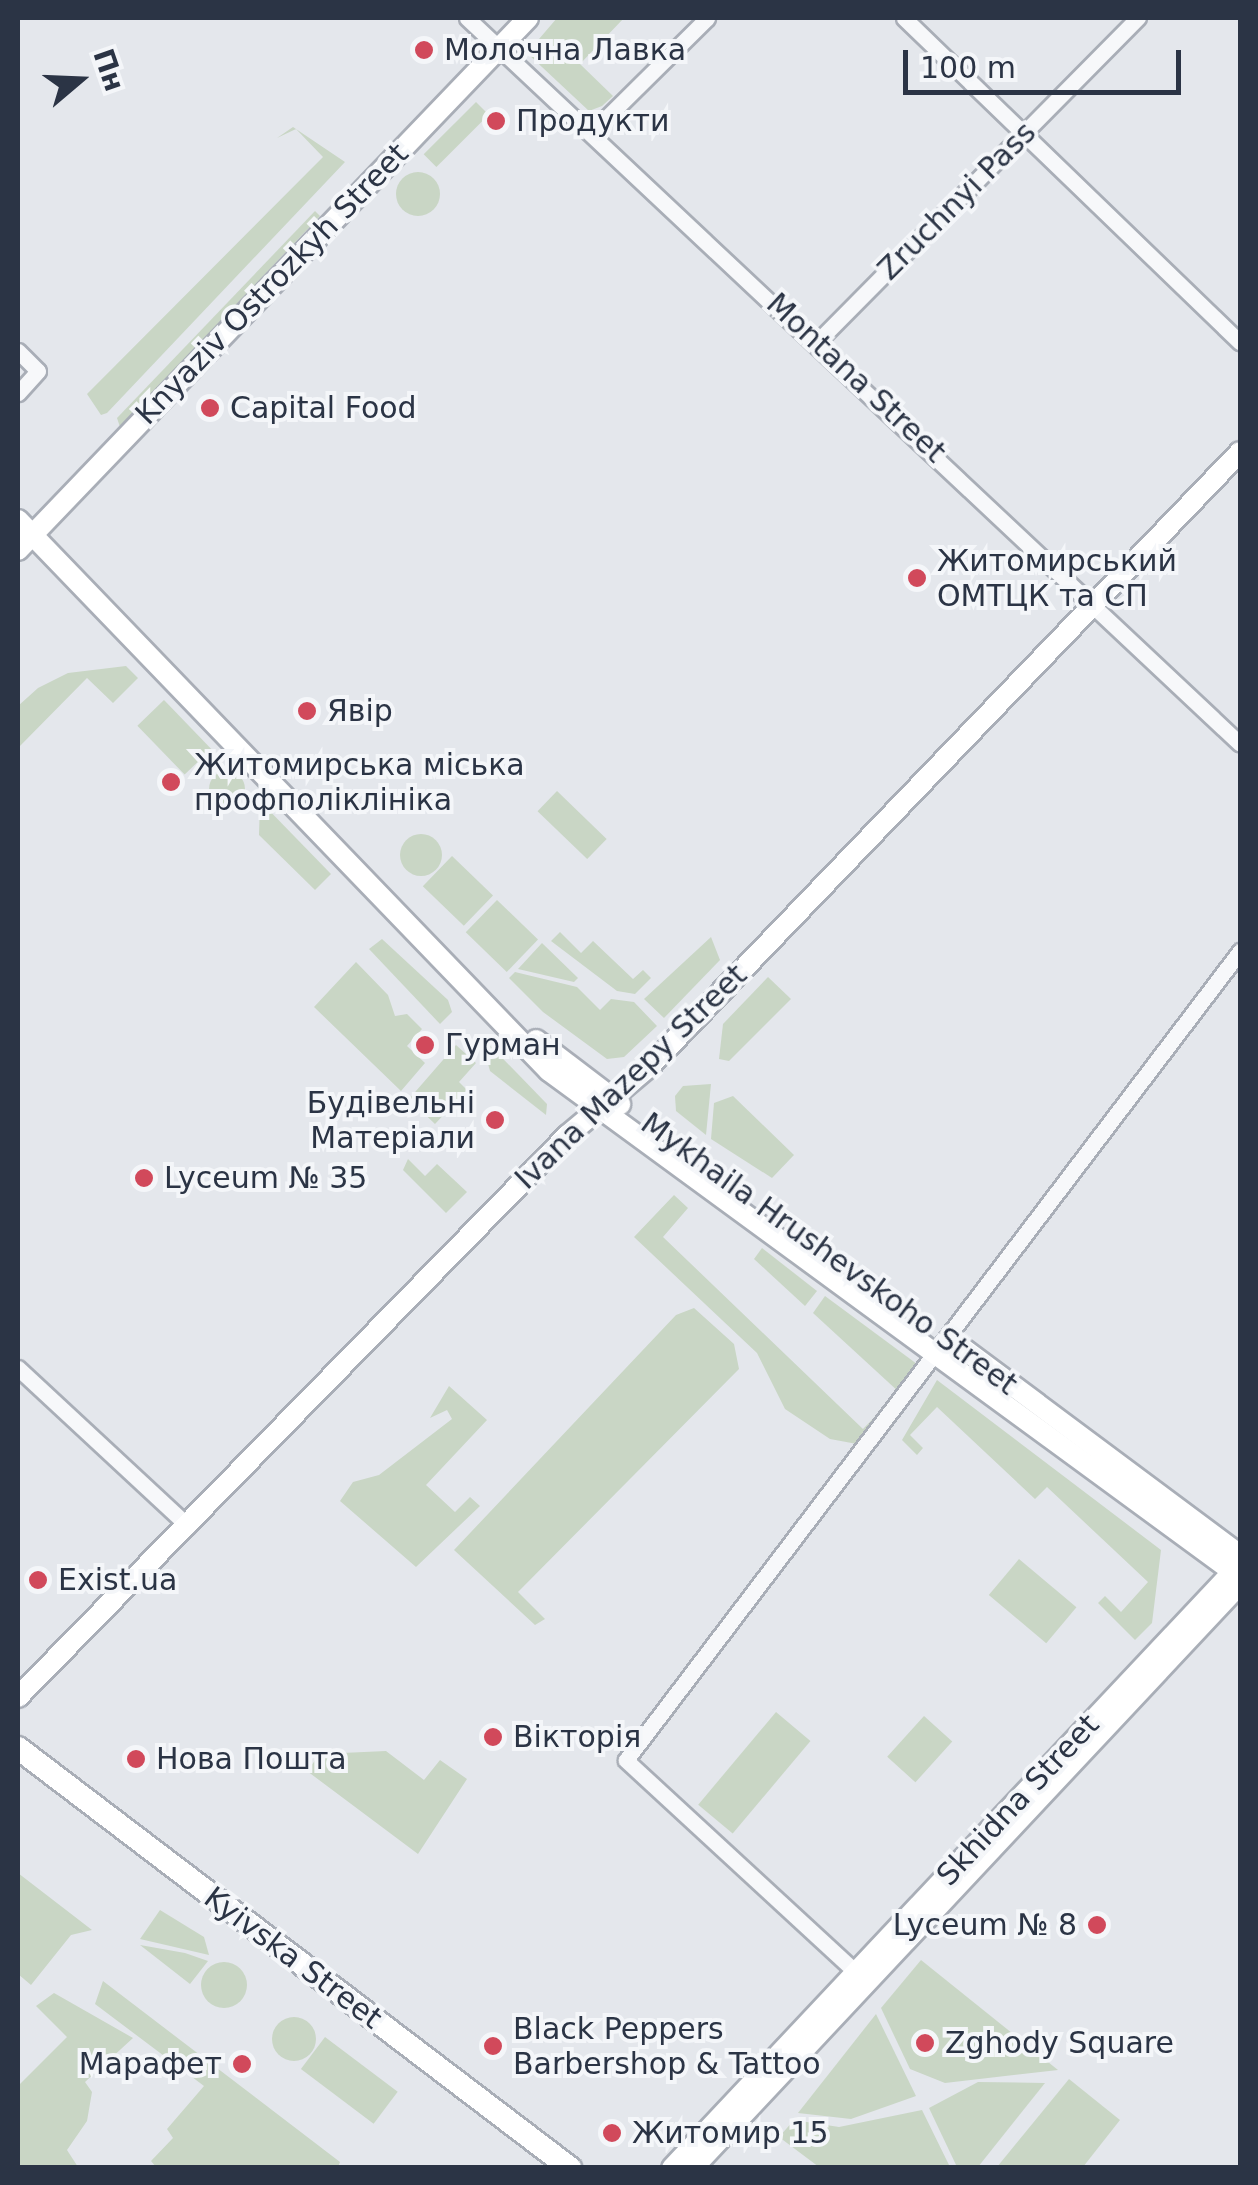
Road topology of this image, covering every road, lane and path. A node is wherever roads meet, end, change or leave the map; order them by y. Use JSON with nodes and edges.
{"nodes":[{"id":1,"x":467,"y":18,"type":"edge"},
{"id":2,"x":528,"y":18,"type":"edge"},
{"id":3,"x":707,"y":18,"type":"edge"},
{"id":4,"x":904,"y":18,"type":"edge"},
{"id":5,"x":1138,"y":18,"type":"edge"},
{"id":6,"x":498,"y":48,"type":"junction"},
{"id":7,"x":592,"y":132,"type":"junction"},
{"id":8,"x":1026,"y":132,"type":"junction"},
{"id":9,"x":818,"y":341,"type":"junction"},
{"id":10,"x":1240,"y":342,"type":"edge"},
{"id":11,"x":18,"y":352,"type":"edge"},
{"id":12,"x":18,"y":393,"type":"edge"},
{"id":13,"x":1240,"y":452,"type":"edge"},
{"id":14,"x":18,"y":502,"type":"edge"},
{"id":15,"x":30,"y":526,"type":"edge"},
{"id":16,"x":18,"y":550,"type":"edge"},
{"id":17,"x":1095,"y":604,"type":"junction"},
{"id":18,"x":1240,"y":744,"type":"edge"},
{"id":19,"x":1240,"y":952,"type":"edge"},
{"id":20,"x":606,"y":1103,"type":"junction"},
{"id":21,"x":945,"y":1344,"type":"junction"},
{"id":22,"x":18,"y":1368,"type":"edge"},
{"id":23,"x":188,"y":1526,"type":"junction"},
{"id":24,"x":1239,"y":1570,"type":"edge"},
{"id":25,"x":18,"y":1698,"type":"edge"},
{"id":26,"x":18,"y":1748,"type":"edge"},
{"id":27,"x":18,"y":1764,"type":"edge"},
{"id":28,"x":862,"y":1978,"type":"junction"},
{"id":29,"x":549,"y":2168,"type":"edge"},
{"id":30,"x":570,"y":2168,"type":"edge"},
{"id":31,"x":672,"y":2168,"type":"edge"},
{"id":32,"x":692,"y":2168,"type":"edge"}],
"edges":[{"from":1,"to":6,"type":"street","name":"Montana Street"},
{"from":2,"to":6,"type":"main road","name":"Knyaziv Ostrozkyh Street"},
{"from":3,"to":7,"type":"street"},
{"from":4,"to":8,"type":"street"},
{"from":5,"to":8,"type":"street","name":"Zruchnyi Pass"},
{"from":6,"to":7,"type":"street","name":"Montana Street"},
{"from":6,"to":15,"type":"main road","name":"Knyaziv Ostrozkyh Street"},
{"from":7,"to":9,"type":"street","name":"Montana Street"},
{"from":8,"to":9,"type":"street","name":"Zruchnyi Pass"},
{"from":8,"to":10,"type":"street"},
{"from":9,"to":17,"type":"street","name":"Montana Street"},
{"from":11,"to":12,"type":"street"},
{"from":13,"to":17,"type":"main road","name":"Ivana Mazepy Street"},
{"from":14,"to":15,"type":"main road","name":"Mykhaila Hrushevskoho Street"},
{"from":15,"to":16,"type":"main road","name":"Knyaziv Ostrozkyh Street"},
{"from":15,"to":20,"type":"main road","name":"Mykhaila Hrushevskoho Street"},
{"from":17,"to":18,"type":"street","name":"Montana Street"},
{"from":17,"to":20,"type":"main road","name":"Ivana Mazepy Street"},
{"from":19,"to":21,"type":"street"},
{"from":20,"to":21,"type":"main road","name":"Mykhaila Hrushevskoho Street"},
{"from":20,"to":23,"type":"main road","name":"Ivana Mazepy Street"},
{"from":21,"to":24,"type":"main road","name":"Mykhaila Hrushevskoho Street"},
{"from":21,"to":28,"type":"street"},
{"from":22,"to":23,"type":"street"},
{"from":23,"to":25,"type":"main road","name":"Ivana Mazepy Street"},
{"from":24,"to":28,"type":"main road","name":"Skhidna Street"},
{"from":26,"to":30,"type":"main road","name":"Kyivska Street"},
{"from":27,"to":29,"type":"main road","name":"Kyivska Street"},
{"from":28,"to":31,"type":"main road","name":"Skhidna Street"},
{"from":28,"to":32,"type":"main road","name":"Skhidna Street"}]}
